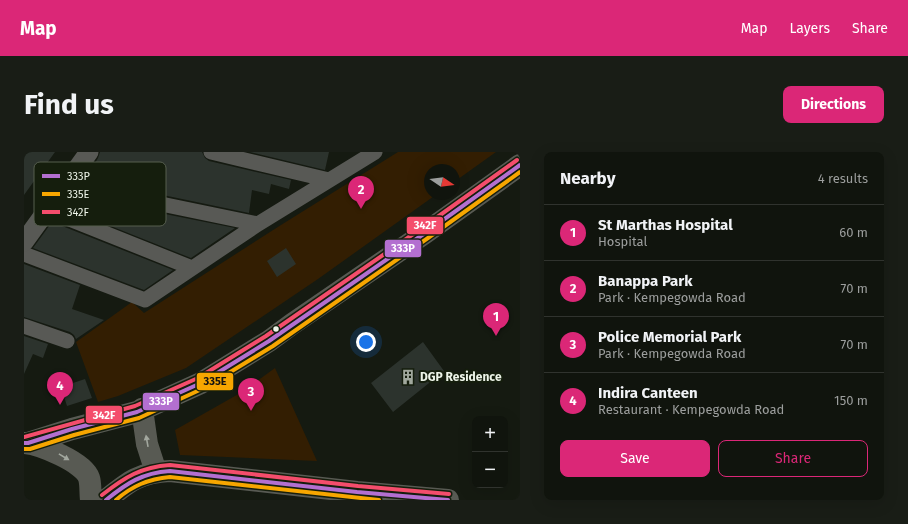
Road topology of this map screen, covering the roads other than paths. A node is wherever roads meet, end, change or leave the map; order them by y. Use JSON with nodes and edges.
{"nodes":[{"id":1,"x":89,"y":152,"type":"edge"},
{"id":2,"x":211,"y":152,"type":"edge"},
{"id":3,"x":375,"y":152,"type":"edge"},
{"id":4,"x":82,"y":162,"type":"edge"},
{"id":5,"x":520,"y":165,"type":"edge"},
{"id":6,"x":329,"y":180,"type":"junction"},
{"id":7,"x":166,"y":205,"type":"edge"},
{"id":8,"x":258,"y":224,"type":"junction"},
{"id":9,"x":36,"y":226,"type":"edge"},
{"id":10,"x":87,"y":226,"type":"edge"},
{"id":11,"x":24,"y":242,"type":"edge"},
{"id":12,"x":24,"y":254,"type":"edge"},
{"id":13,"x":192,"y":268,"type":"junction"},
{"id":14,"x":24,"y":326,"type":"edge"},
{"id":15,"x":67,"y":341,"type":"dead end"},
{"id":16,"x":142,"y":409,"type":"junction"},
{"id":17,"x":26,"y":443,"type":"edge"},
{"id":18,"x":156,"y":472,"type":"junction"},
{"id":19,"x":91,"y":500,"type":"edge"},
{"id":20,"x":106,"y":500,"type":"edge"},
{"id":21,"x":448,"y":500,"type":"edge"}],
"edges":[{"from":1,"to":4,"type":"street"},
{"from":2,"to":6,"type":"street"},
{"from":3,"to":6,"type":"street"},
{"from":5,"to":16,"type":"main road"},
{"from":6,"to":8,"type":"street"},
{"from":7,"to":8,"type":"street"},
{"from":8,"to":13,"type":"street"},
{"from":9,"to":11,"type":"street"},
{"from":10,"to":13,"type":"street"},
{"from":12,"to":13,"type":"street"},
{"from":14,"to":15,"type":"street"},
{"from":16,"to":17,"type":"main road"},
{"from":18,"to":16,"type":"main road","one_way":true},
{"from":17,"to":19,"type":"main road","one_way":true},
{"from":18,"to":20,"type":"main road"},
{"from":18,"to":21,"type":"main road"}]}
